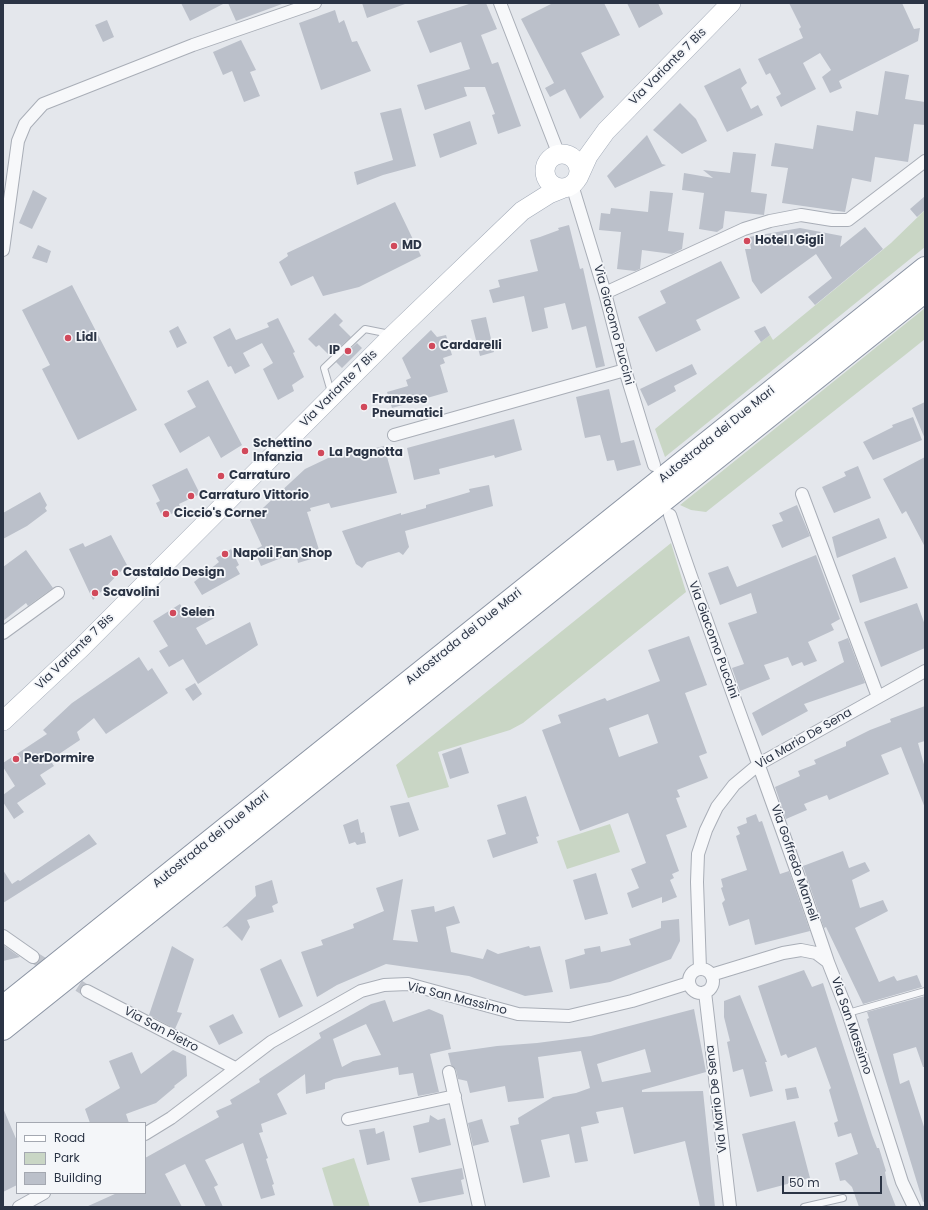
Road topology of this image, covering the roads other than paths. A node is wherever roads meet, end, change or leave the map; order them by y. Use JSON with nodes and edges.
{"nodes":[{"id":1,"x":315,"y":3,"type":"edge"},
{"id":2,"x":500,"y":3,"type":"edge"},
{"id":3,"x":731,"y":3,"type":"edge"},
{"id":4,"x":606,"y":130,"type":"junction"},
{"id":5,"x":561,"y":154,"type":"junction"},
{"id":6,"x":925,"y":161,"type":"edge"},
{"id":7,"x":545,"y":169,"type":"junction"},
{"id":8,"x":571,"y":184,"type":"junction"},
{"id":9,"x":522,"y":211,"type":"junction"},
{"id":10,"x":3,"y":250,"type":"edge"},
{"id":11,"x":925,"y":268,"type":"edge"},
{"id":12,"x":925,"y":291,"type":"edge"},
{"id":13,"x":605,"y":293,"type":"junction"},
{"id":14,"x":394,"y":335,"type":"junction"},
{"id":15,"x":625,"y":370,"type":"junction"},
{"id":16,"x":333,"y":396,"type":"junction"},
{"id":17,"x":394,"y":435,"type":"dead end"},
{"id":18,"x":654,"y":465,"type":"dead end"},
{"id":19,"x":802,"y":494,"type":"dead end"},
{"id":20,"x":670,"y":515,"type":"dead end"},
{"id":21,"x":58,"y":593,"type":"dead end"},
{"id":22,"x":3,"y":633,"type":"edge"},
{"id":23,"x":925,"y":671,"type":"edge"},
{"id":24,"x":878,"y":697,"type":"junction"},
{"id":25,"x":3,"y":721,"type":"edge"},
{"id":26,"x":759,"y":764,"type":"junction"},
{"id":27,"x":3,"y":936,"type":"edge"},
{"id":28,"x":33,"y":957,"type":"tunnel mouth"},
{"id":29,"x":828,"y":962,"type":"junction"},
{"id":30,"x":700,"y":969,"type":"junction"},
{"id":31,"x":711,"y":975,"type":"junction"},
{"id":32,"x":689,"y":983,"type":"junction"},
{"id":33,"x":88,"y":991,"type":"tunnel mouth"},
{"id":34,"x":925,"y":991,"type":"edge"},
{"id":35,"x":705,"y":992,"type":"junction"},
{"id":36,"x":3,"y":1007,"type":"edge"},
{"id":37,"x":848,"y":1013,"type":"junction"},
{"id":38,"x":3,"y":1029,"type":"edge"},
{"id":39,"x":235,"y":1068,"type":"junction"},
{"id":40,"x":449,"y":1072,"type":"dead end"},
{"id":41,"x":455,"y":1096,"type":"junction"},
{"id":42,"x":348,"y":1119,"type":"dead end"},
{"id":43,"x":146,"y":1133,"type":"edge"},
{"id":44,"x":42,"y":1194,"type":"edge"},
{"id":45,"x":843,"y":1198,"type":"dead end"},
{"id":46,"x":19,"y":1207,"type":"edge"},
{"id":47,"x":479,"y":1207,"type":"edge"},
{"id":48,"x":730,"y":1207,"type":"edge"},
{"id":49,"x":804,"y":1207,"type":"edge"},
{"id":50,"x":914,"y":1207,"type":"edge"}],
"edges":[{"from":1,"to":10,"type":"street"},
{"from":2,"to":5,"type":"street"},
{"from":3,"to":4,"type":"main road","name":"Via Variante 7 Bis"},
{"from":4,"to":5,"type":"main road","name":"Via Variante 7 Bis"},
{"from":4,"to":8,"type":"main road","name":"Via Variante 7 Bis"},
{"from":5,"to":7,"type":"main road"},
{"from":5,"to":8,"type":"main road"},
{"from":6,"to":13,"type":"street"},
{"from":7,"to":8,"type":"main road"},
{"from":7,"to":9,"type":"main road","name":"Via Variante 7 Bis"},
{"from":8,"to":9,"type":"main road","name":"Via Variante 7 Bis"},
{"from":8,"to":13,"type":"street","name":"Via Giacomo Puccini"},
{"from":9,"to":14,"type":"main road","name":"Via Variante 7 Bis"},
{"from":11,"to":36,"type":"highway","name":"Autostrada dei Due Mari"},
{"from":12,"to":38,"type":"highway","name":"Autostrada dei Due Mari"},
{"from":13,"to":15,"type":"street","name":"Via Giacomo Puccini"},
{"from":14,"to":16,"type":"main road","name":"Via Variante 7 Bis"},
{"from":14,"to":16,"type":"lane"},
{"from":15,"to":17,"type":"street"},
{"from":15,"to":18,"type":"street","name":"Via Giacomo Puccini"},
{"from":16,"to":25,"type":"main road","name":"Via Variante 7 Bis"},
{"from":19,"to":24,"type":"street"},
{"from":20,"to":26,"type":"street","name":"Via Giacomo Puccini"},
{"from":21,"to":22,"type":"street"},
{"from":23,"to":24,"type":"street","name":"Via Mario De Sena"},
{"from":24,"to":26,"type":"street","name":"Via Mario De Sena"},
{"from":26,"to":29,"type":"street","name":"Via Goffredo Mameli"},
{"from":26,"to":30,"type":"street","name":"Via Mario De Sena"},
{"from":27,"to":28,"type":"street"},
{"from":29,"to":31,"type":"street","name":"Via San Massimo"},
{"from":29,"to":37,"type":"street","name":"Via San Massimo"},
{"from":30,"to":31,"type":"street"},
{"from":30,"to":32,"type":"street"},
{"from":31,"to":35,"type":"street"},
{"from":32,"to":35,"type":"street"},
{"from":32,"to":39,"type":"street","name":"Via San Massimo"},
{"from":33,"to":39,"type":"street","name":"Via San Pietro"},
{"from":34,"to":37,"type":"lane"},
{"from":35,"to":48,"type":"street","name":"Via Mario De Sena"},
{"from":37,"to":50,"type":"street","name":"Via San Massimo"},
{"from":39,"to":43,"type":"street","name":"Via San Massimo"},
{"from":40,"to":41,"type":"street"},
{"from":41,"to":42,"type":"street"},
{"from":41,"to":47,"type":"street"},
{"from":44,"to":46,"type":"street"},
{"from":45,"to":49,"type":"lane"}]}
